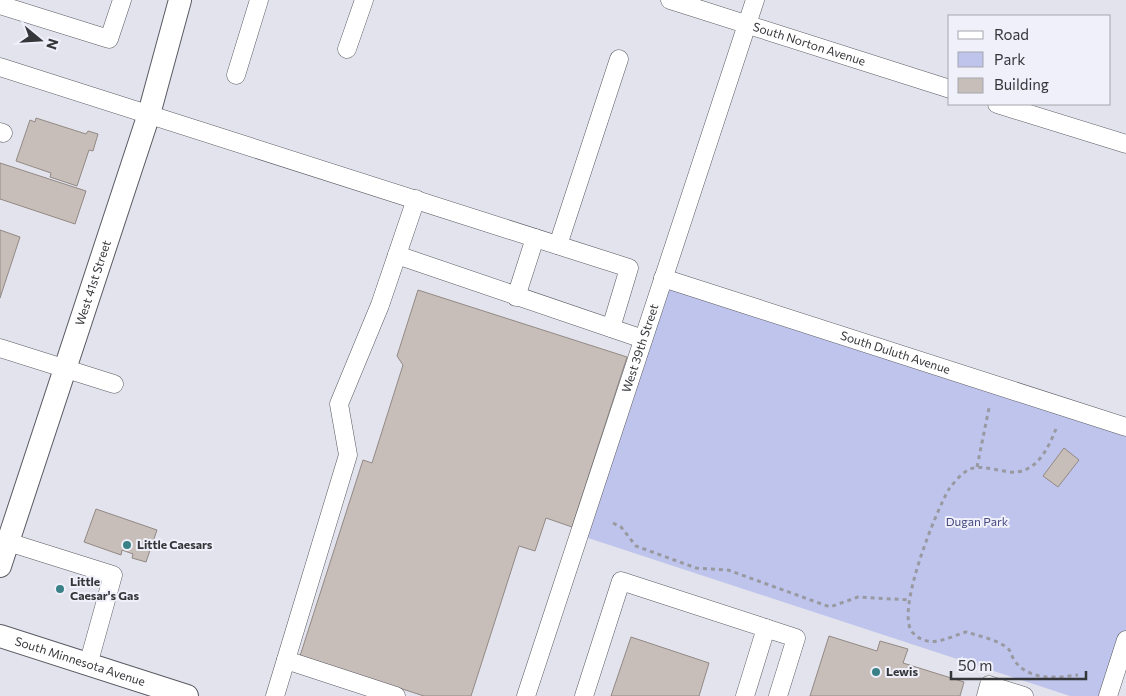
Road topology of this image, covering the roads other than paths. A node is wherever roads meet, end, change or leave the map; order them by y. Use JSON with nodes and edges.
{"nodes":[{"id":1,"x":122,"y":0,"type":"edge"},
{"id":2,"x":180,"y":0,"type":"edge"},
{"id":3,"x":260,"y":0,"type":"edge"},
{"id":4,"x":364,"y":0,"type":"edge"},
{"id":5,"x":670,"y":0,"type":"edge"},
{"id":6,"x":755,"y":0,"type":"edge"},
{"id":7,"x":0,"y":5,"type":"edge"},
{"id":8,"x":747,"y":25,"type":"junction"},
{"id":9,"x":347,"y":49,"type":"dead end"},
{"id":10,"x":619,"y":59,"type":"dead end"},
{"id":11,"x":0,"y":67,"type":"edge"},
{"id":12,"x":236,"y":75,"type":"dead end"},
{"id":13,"x":948,"y":88,"type":"edge"},
{"id":14,"x":1000,"y":105,"type":"edge"},
{"id":15,"x":148,"y":114,"type":"junction"},
{"id":16,"x":1126,"y":144,"type":"edge"},
{"id":17,"x":416,"y":199,"type":"junction"},
{"id":18,"x":535,"y":238,"type":"junction"},
{"id":19,"x":558,"y":245,"type":"junction"},
{"id":20,"x":396,"y":255,"type":"junction"},
{"id":21,"x":663,"y":278,"type":"junction"},
{"id":22,"x":516,"y":297,"type":"junction"},
{"id":23,"x":610,"y":328,"type":"junction"},
{"id":24,"x":643,"y":339,"type":"junction"},
{"id":25,"x":0,"y":348,"type":"edge"},
{"id":26,"x":65,"y":370,"type":"junction"},
{"id":27,"x":114,"y":384,"type":"dead end"},
{"id":28,"x":1126,"y":427,"type":"edge"},
{"id":29,"x":8,"y":542,"type":"junction"},
{"id":30,"x":0,"y":566,"type":"edge"},
{"id":31,"x":766,"y":628,"type":"junction"},
{"id":32,"x":0,"y":636,"type":"edge"},
{"id":33,"x":1126,"y":640,"type":"edge"},
{"id":34,"x":286,"y":660,"type":"junction"},
{"id":35,"x":88,"y":664,"type":"junction"},
{"id":36,"x":144,"y":689,"type":"edge"},
{"id":37,"x":187,"y":696,"type":"edge"},
{"id":38,"x":275,"y":696,"type":"edge"},
{"id":39,"x":396,"y":696,"type":"edge"},
{"id":40,"x":526,"y":696,"type":"edge"},
{"id":41,"x":584,"y":696,"type":"edge"},
{"id":42,"x":745,"y":696,"type":"edge"},
{"id":43,"x":778,"y":696,"type":"edge"},
{"id":44,"x":986,"y":696,"type":"edge"},
{"id":45,"x":1024,"y":696,"type":"edge"},
{"id":46,"x":1108,"y":696,"type":"edge"}],
"edges":[{"from":1,"to":7,"type":"street"},
{"from":2,"to":15,"type":"main road","name":"West 41st Street"},
{"from":3,"to":12,"type":"street"},
{"from":4,"to":9,"type":"street"},
{"from":5,"to":8,"type":"street","name":"South Norton Avenue"},
{"from":6,"to":8,"type":"street","name":"West 39th Street"},
{"from":8,"to":13,"type":"street","name":"South Norton Avenue"},
{"from":8,"to":21,"type":"street","name":"West 39th Street"},
{"from":10,"to":19,"type":"street"},
{"from":11,"to":15,"type":"street"},
{"from":14,"to":16,"type":"street"},
{"from":15,"to":17,"type":"street"},
{"from":15,"to":26,"type":"main road","name":"West 41st Street"},
{"from":17,"to":18,"type":"street"},
{"from":17,"to":20,"type":"street"},
{"from":18,"to":19,"type":"street"},
{"from":18,"to":22,"type":"street"},
{"from":19,"to":23,"type":"street"},
{"from":20,"to":22,"type":"street"},
{"from":20,"to":34,"type":"street"},
{"from":21,"to":24,"type":"street","name":"West 39th Street"},
{"from":21,"to":28,"type":"street","name":"South Duluth Avenue"},
{"from":22,"to":23,"type":"street"},
{"from":23,"to":24,"type":"street"},
{"from":24,"to":40,"type":"street","name":"West 39th Street"},
{"from":25,"to":26,"type":"street"},
{"from":26,"to":27,"type":"street"},
{"from":26,"to":29,"type":"main road","name":"West 41st Street"},
{"from":29,"to":30,"type":"main road","name":"West 41st Street"},
{"from":29,"to":35,"type":"street"},
{"from":31,"to":41,"type":"street"},
{"from":31,"to":42,"type":"street"},
{"from":31,"to":43,"type":"street"},
{"from":32,"to":35,"type":"main road","name":"South Minnesota Avenue"},
{"from":33,"to":46,"type":"street"},
{"from":34,"to":38,"type":"street"},
{"from":34,"to":39,"type":"street"},
{"from":35,"to":36,"type":"main road","name":"South Minnesota Avenue"},
{"from":36,"to":37,"type":"main road","name":"South Minnesota Avenue"},
{"from":44,"to":45,"type":"street"}]}
